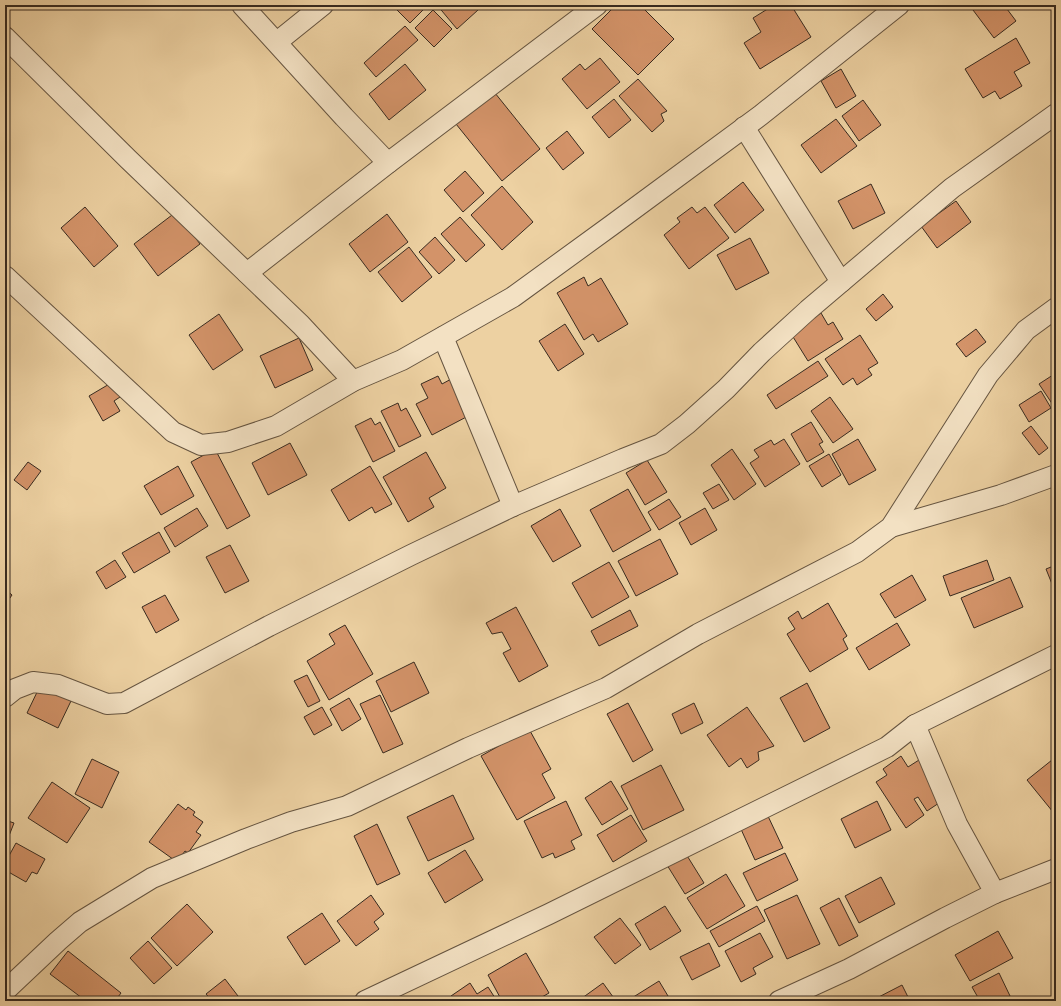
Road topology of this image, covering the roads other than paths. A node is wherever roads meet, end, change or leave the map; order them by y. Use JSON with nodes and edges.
{"nodes":[{"id":1,"x":242,"y":5,"type":"edge"},
{"id":2,"x":323,"y":5,"type":"edge"},
{"id":3,"x":597,"y":5,"type":"edge"},
{"id":4,"x":894,"y":6,"type":"edge"},
{"id":5,"x":5,"y":37,"type":"edge"},
{"id":6,"x":277,"y":42,"type":"junction"},
{"id":7,"x":1056,"y":114,"type":"edge"},
{"id":8,"x":744,"y":127,"type":"junction"},
{"id":9,"x":388,"y":163,"type":"junction"},
{"id":10,"x":247,"y":273,"type":"junction"},
{"id":11,"x":5,"y":276,"type":"edge"},
{"id":12,"x":841,"y":282,"type":"junction"},
{"id":13,"x":1056,"y":308,"type":"edge"},
{"id":14,"x":443,"y":337,"type":"junction"},
{"id":15,"x":353,"y":381,"type":"junction"},
{"id":16,"x":1056,"y":475,"type":"edge"},
{"id":17,"x":513,"y":506,"type":"junction"},
{"id":18,"x":891,"y":527,"type":"junction"},
{"id":19,"x":1056,"y":655,"type":"edge"},
{"id":20,"x":5,"y":697,"type":"edge"},
{"id":21,"x":916,"y":725,"type":"junction"},
{"id":22,"x":1056,"y":869,"type":"edge"},
{"id":23,"x":995,"y":893,"type":"junction"},
{"id":24,"x":5,"y":991,"type":"edge"},
{"id":25,"x":365,"y":1001,"type":"edge"},
{"id":26,"x":779,"y":1001,"type":"edge"}],
"edges":[{"from":1,"to":6,"type":"street"},
{"from":2,"to":6,"type":"street"},
{"from":3,"to":9,"type":"street"},
{"from":4,"to":8,"type":"street"},
{"from":5,"to":10,"type":"street"},
{"from":6,"to":9,"type":"street"},
{"from":7,"to":12,"type":"street"},
{"from":8,"to":12,"type":"street"},
{"from":8,"to":14,"type":"street"},
{"from":9,"to":10,"type":"street"},
{"from":10,"to":15,"type":"street"},
{"from":11,"to":15,"type":"street"},
{"from":12,"to":17,"type":"street"},
{"from":13,"to":18,"type":"street"},
{"from":14,"to":15,"type":"street"},
{"from":14,"to":17,"type":"street"},
{"from":16,"to":18,"type":"street"},
{"from":17,"to":20,"type":"street"},
{"from":18,"to":24,"type":"street"},
{"from":19,"to":21,"type":"street"},
{"from":21,"to":23,"type":"street"},
{"from":21,"to":25,"type":"street"},
{"from":22,"to":23,"type":"street"},
{"from":23,"to":26,"type":"street"}]}
